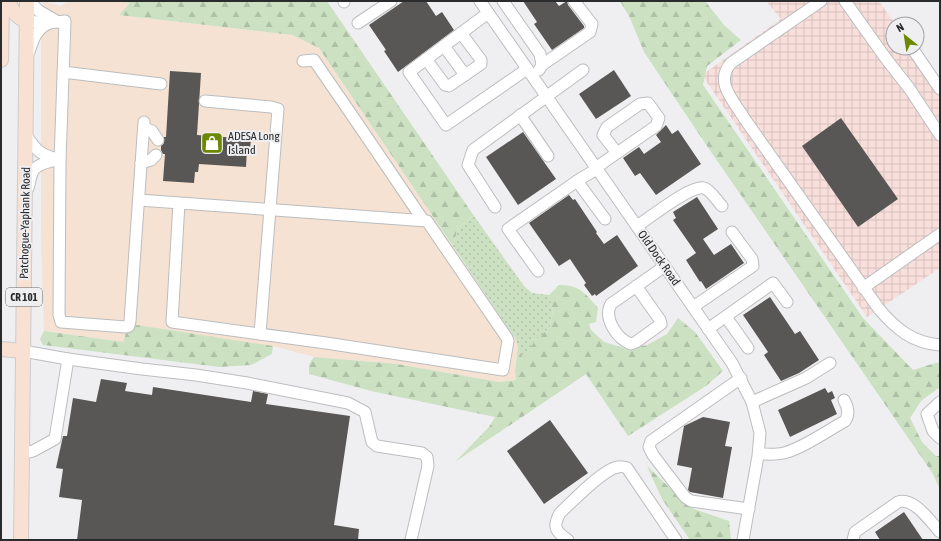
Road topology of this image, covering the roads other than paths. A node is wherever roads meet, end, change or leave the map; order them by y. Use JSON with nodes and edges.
{"nodes":[{"id":1,"x":7,"y":1,"type":"edge"},
{"id":2,"x":28,"y":1,"type":"edge"},
{"id":3,"x":390,"y":1,"type":"edge"},
{"id":4,"x":480,"y":1,"type":"edge"},
{"id":5,"x":503,"y":1,"type":"edge"},
{"id":6,"x":574,"y":1,"type":"edge"},
{"id":7,"x":821,"y":1,"type":"edge"},
{"id":8,"x":845,"y":1,"type":"edge"},
{"id":9,"x":488,"y":13,"type":"junction"},
{"id":10,"x":27,"y":21,"type":"junction"},
{"id":11,"x":53,"y":22,"type":"junction"},
{"id":12,"x":358,"y":23,"type":"dead end"},
{"id":13,"x":461,"y":33,"type":"junction"},
{"id":14,"x":444,"y":46,"type":"junction"},
{"id":15,"x":917,"y":56,"type":"edge"},
{"id":16,"x":26,"y":58,"type":"junction"},
{"id":17,"x":426,"y":59,"type":"junction"},
{"id":18,"x":1,"y":60,"type":"edge"},
{"id":19,"x":303,"y":61,"type":"dead end"},
{"id":20,"x":542,"y":65,"type":"junction"},
{"id":21,"x":583,"y":70,"type":"dead end"},
{"id":22,"x":64,"y":72,"type":"junction"},
{"id":23,"x":529,"y":72,"type":"junction"},
{"id":24,"x":465,"y":75,"type":"junction"},
{"id":25,"x":161,"y":84,"type":"dead end"},
{"id":26,"x":940,"y":89,"type":"edge"},
{"id":27,"x":546,"y":96,"type":"junction"},
{"id":28,"x":205,"y":101,"type":"dead end"},
{"id":29,"x":520,"y":114,"type":"junction"},
{"id":30,"x":26,"y":135,"type":"junction"},
{"id":31,"x":940,"y":135,"type":"edge"},
{"id":32,"x":158,"y":140,"type":"dead end"},
{"id":33,"x":617,"y":153,"type":"junction"},
{"id":34,"x":156,"y":155,"type":"dead end"},
{"id":35,"x":548,"y":156,"type":"dead end"},
{"id":36,"x":60,"y":160,"type":"junction"},
{"id":37,"x":141,"y":163,"type":"junction"},
{"id":38,"x":596,"y":168,"type":"junction"},
{"id":39,"x":578,"y":181,"type":"junction"},
{"id":40,"x":25,"y":200,"type":"junction"},
{"id":41,"x":139,"y":200,"type":"junction"},
{"id":42,"x":179,"y":204,"type":"junction"},
{"id":43,"x":722,"y":206,"type":"dead end"},
{"id":44,"x":495,"y":207,"type":"dead end"},
{"id":45,"x":270,"y":210,"type":"junction"},
{"id":46,"x":605,"y":219,"type":"dead end"},
{"id":47,"x":423,"y":220,"type":"junction"},
{"id":48,"x":637,"y":226,"type":"junction"},
{"id":49,"x":732,"y":232,"type":"dead end"},
{"id":50,"x":940,"y":234,"type":"edge"},
{"id":51,"x":664,"y":266,"type":"junction"},
{"id":52,"x":538,"y":271,"type":"dead end"},
{"id":53,"x":636,"y":286,"type":"junction"},
{"id":54,"x":863,"y":288,"type":"junction"},
{"id":55,"x":787,"y":302,"type":"dead end"},
{"id":56,"x":692,"y":307,"type":"junction"},
{"id":57,"x":726,"y":317,"type":"junction"},
{"id":58,"x":708,"y":329,"type":"junction"},
{"id":59,"x":260,"y":334,"type":"junction"},
{"id":60,"x":940,"y":345,"type":"edge"},
{"id":61,"x":748,"y":348,"type":"dead end"},
{"id":62,"x":1,"y":349,"type":"edge"},
{"id":63,"x":23,"y":351,"type":"junction"},
{"id":64,"x":68,"y":359,"type":"junction"},
{"id":65,"x":830,"y":363,"type":"dead end"},
{"id":66,"x":740,"y":378,"type":"junction"},
{"id":67,"x":844,"y":400,"type":"dead end"},
{"id":68,"x":752,"y":402,"type":"junction"},
{"id":69,"x":940,"y":402,"type":"edge"},
{"id":70,"x":940,"y":438,"type":"edge"},
{"id":71,"x":22,"y":454,"type":"junction"},
{"id":72,"x":758,"y":454,"type":"junction"},
{"id":73,"x":749,"y":509,"type":"junction"},
{"id":74,"x":940,"y":532,"type":"edge"},
{"id":75,"x":21,"y":540,"type":"edge"},
{"id":76,"x":411,"y":540,"type":"edge"},
{"id":77,"x":568,"y":540,"type":"edge"},
{"id":78,"x":676,"y":540,"type":"edge"},
{"id":79,"x":743,"y":540,"type":"edge"},
{"id":80,"x":853,"y":540,"type":"edge"}],
"edges":[{"from":1,"to":2,"type":"main road"},
{"from":1,"to":10,"type":"main road"},
{"from":1,"to":18,"type":"main road"},
{"from":2,"to":10,"type":"main road","name":"Patchogue-Yaphank Road","number":"CR 101"},
{"from":2,"to":11,"type":"street"},
{"from":3,"to":12,"type":"street"},
{"from":4,"to":9,"type":"street","name":"Old Dock Road"},
{"from":5,"to":20,"type":"street"},
{"from":6,"to":20,"type":"street"},
{"from":7,"to":54,"type":"street"},
{"from":8,"to":31,"type":"street"},
{"from":9,"to":13,"type":"street"},
{"from":9,"to":23,"type":"street","name":"Old Dock Road"},
{"from":10,"to":11,"type":"street"},
{"from":10,"to":16,"type":"main road","name":"Patchogue-Yaphank Road","number":"CR 101"},
{"from":11,"to":16,"type":"street"},
{"from":11,"to":22,"type":"street"},
{"from":13,"to":14,"type":"street"},
{"from":13,"to":24,"type":"street"},
{"from":14,"to":17,"type":"street"},
{"from":14,"to":24,"type":"street"},
{"from":15,"to":26,"type":"street"},
{"from":16,"to":30,"type":"main road","name":"Patchogue-Yaphank Road","number":"CR 101"},
{"from":17,"to":23,"type":"street"},
{"from":17,"to":24,"type":"street"},
{"from":19,"to":47,"type":"street"},
{"from":20,"to":23,"type":"street"},
{"from":21,"to":27,"type":"street"},
{"from":22,"to":25,"type":"street"},
{"from":22,"to":36,"type":"street"},
{"from":23,"to":27,"type":"street","name":"Old Dock Road"},
{"from":27,"to":29,"type":"street"},
{"from":27,"to":38,"type":"street","name":"Old Dock Road"},
{"from":28,"to":45,"type":"street"},
{"from":29,"to":35,"type":"street"},
{"from":29,"to":44,"type":"street"},
{"from":30,"to":36,"type":"street"},
{"from":30,"to":40,"type":"main road","name":"Patchogue-Yaphank Road","number":"CR 101"},
{"from":32,"to":37,"type":"street"},
{"from":33,"to":33,"type":"street"},
{"from":33,"to":38,"type":"street"},
{"from":34,"to":37,"type":"street"},
{"from":36,"to":40,"type":"street"},
{"from":36,"to":41,"type":"street"},
{"from":37,"to":41,"type":"street"},
{"from":38,"to":39,"type":"street"},
{"from":38,"to":48,"type":"street","name":"Old Dock Road"},
{"from":39,"to":46,"type":"street"},
{"from":39,"to":52,"type":"street"},
{"from":40,"to":63,"type":"main road","name":"Patchogue-Yaphank Road","number":"CR 101"},
{"from":41,"to":42,"type":"street"},
{"from":42,"to":45,"type":"street"},
{"from":42,"to":59,"type":"street"},
{"from":43,"to":48,"type":"street"},
{"from":45,"to":47,"type":"street"},
{"from":45,"to":59,"type":"street"},
{"from":47,"to":59,"type":"street"},
{"from":48,"to":51,"type":"street","name":"Old Dock Road"},
{"from":49,"to":56,"type":"street"},
{"from":50,"to":54,"type":"street"},
{"from":51,"to":53,"type":"street"},
{"from":51,"to":56,"type":"street","name":"Old Dock Road"},
{"from":53,"to":53,"type":"street"},
{"from":54,"to":60,"type":"street"},
{"from":55,"to":57,"type":"street"},
{"from":56,"to":58,"type":"street","name":"Old Dock Road"},
{"from":57,"to":58,"type":"street"},
{"from":57,"to":61,"type":"street"},
{"from":58,"to":66,"type":"street","name":"Old Dock Road"},
{"from":62,"to":63,"type":"main road"},
{"from":63,"to":64,"type":"street"},
{"from":63,"to":71,"type":"main road","name":"Patchogue-Yaphank Road","number":"CR 101"},
{"from":64,"to":71,"type":"street"},
{"from":64,"to":76,"type":"street"},
{"from":65,"to":68,"type":"street"},
{"from":66,"to":68,"type":"street","name":"Old Dock Road"},
{"from":66,"to":73,"type":"street"},
{"from":67,"to":72,"type":"street"},
{"from":68,"to":72,"type":"street","name":"Old Dock Road"},
{"from":69,"to":70,"type":"street"},
{"from":71,"to":75,"type":"main road","name":"Patchogue-Yaphank Road","number":"CR 101"},
{"from":72,"to":73,"type":"street","name":"Old Dock Road"},
{"from":73,"to":79,"type":"street","name":"Old Dock Road"},
{"from":74,"to":80,"type":"street"},
{"from":77,"to":78,"type":"street"}]}
